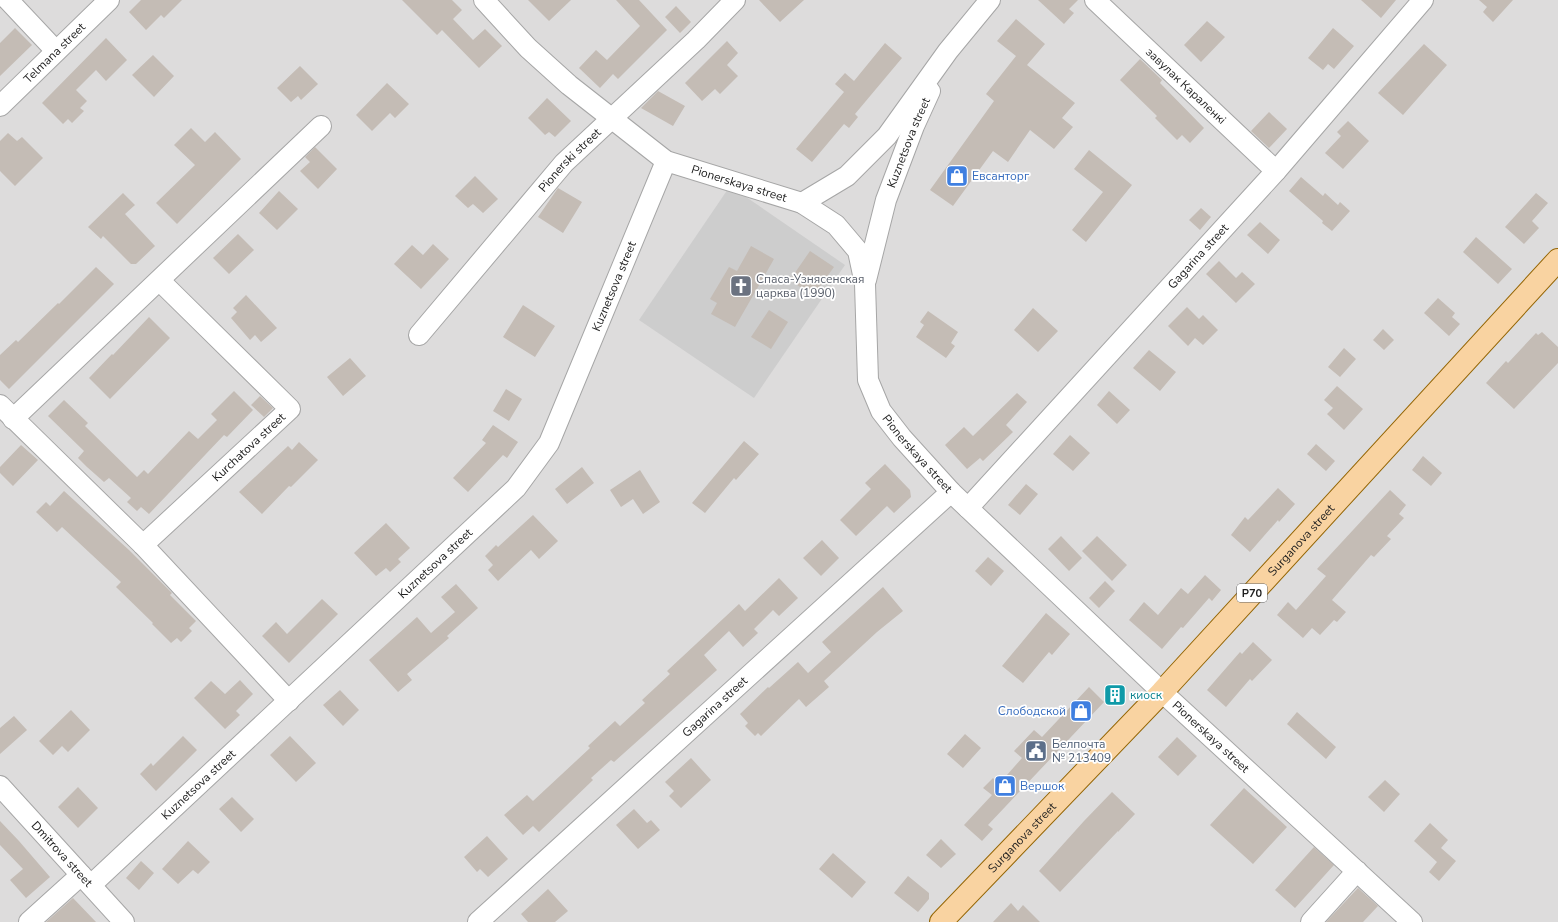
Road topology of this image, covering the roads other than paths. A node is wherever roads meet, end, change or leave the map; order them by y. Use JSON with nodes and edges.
{"nodes":[{"id":1,"x":8,"y":0,"type":"edge"},
{"id":2,"x":109,"y":0,"type":"edge"},
{"id":3,"x":484,"y":0,"type":"edge"},
{"id":4,"x":735,"y":0,"type":"edge"},
{"id":5,"x":990,"y":0,"type":"edge"},
{"id":6,"x":1095,"y":0,"type":"edge"},
{"id":7,"x":1423,"y":0,"type":"edge"},
{"id":8,"x":56,"y":51,"type":"junction"},
{"id":9,"x":948,"y":51,"type":"junction"},
{"id":10,"x":0,"y":106,"type":"edge"},
{"id":11,"x":612,"y":119,"type":"junction"},
{"id":12,"x":321,"y":126,"type":"dead end"},
{"id":13,"x":666,"y":161,"type":"junction"},
{"id":14,"x":1276,"y":171,"type":"junction"},
{"id":15,"x":802,"y":203,"type":"junction"},
{"id":16,"x":1558,"y":260,"type":"edge"},
{"id":17,"x":160,"y":281,"type":"junction"},
{"id":18,"x":865,"y":284,"type":"junction"},
{"id":19,"x":419,"y":335,"type":"dead end"},
{"id":20,"x":7,"y":412,"type":"edge"},
{"id":21,"x":952,"y":492,"type":"junction"},
{"id":22,"x":968,"y":508,"type":"junction"},
{"id":23,"x":143,"y":545,"type":"junction"},
{"id":24,"x":1162,"y":692,"type":"junction"},
{"id":25,"x":289,"y":701,"type":"junction"},
{"id":26,"x":0,"y":786,"type":"edge"},
{"id":27,"x":1357,"y":871,"type":"junction"},
{"id":28,"x":86,"y":880,"type":"junction"},
{"id":29,"x":29,"y":922,"type":"edge"},
{"id":30,"x":124,"y":922,"type":"edge"},
{"id":31,"x":478,"y":922,"type":"edge"},
{"id":32,"x":942,"y":922,"type":"edge"},
{"id":33,"x":1312,"y":922,"type":"edge"},
{"id":34,"x":1412,"y":922,"type":"edge"}],
"edges":[{"from":1,"to":8,"type":"street"},
{"from":2,"to":8,"type":"street","name":"Telmana street"},
{"from":3,"to":11,"type":"street","name":"Pionerskaya street"},
{"from":4,"to":11,"type":"street","name":"Pionerski street"},
{"from":5,"to":9,"type":"street","name":"Kuznetsova street"},
{"from":6,"to":14,"type":"street","name":"завулак Караленкі"},
{"from":7,"to":14,"type":"street","name":"Gagarina street"},
{"from":8,"to":10,"type":"street","name":"Telmana street"},
{"from":9,"to":15,"type":"street","name":"Kuznetsova street"},
{"from":9,"to":18,"type":"street","name":"Kuznetsova street"},
{"from":11,"to":13,"type":"street","name":"Pionerskaya street"},
{"from":11,"to":19,"type":"street","name":"Pionerski street"},
{"from":12,"to":17,"type":"street"},
{"from":13,"to":15,"type":"street","name":"Pionerskaya street"},
{"from":13,"to":25,"type":"street","name":"Kuznetsova street"},
{"from":14,"to":22,"type":"street","name":"Gagarina street"},
{"from":15,"to":18,"type":"street","name":"Pionerskaya street"},
{"from":16,"to":24,"type":"main road","name":"Surganova street","number":"Р70"},
{"from":17,"to":20,"type":"street"},
{"from":17,"to":23,"type":"street","name":"Kurchatova street"},
{"from":18,"to":21,"type":"street","name":"Pionerskaya street"},
{"from":20,"to":23,"type":"street"},
{"from":21,"to":22,"type":"street","name":"Pionerskaya street"},
{"from":21,"to":31,"type":"street","name":"Gagarina street"},
{"from":22,"to":24,"type":"street","name":"Pionerskaya street"},
{"from":23,"to":25,"type":"street"},
{"from":24,"to":27,"type":"street","name":"Pionerskaya street"},
{"from":24,"to":32,"type":"main road","name":"Surganova street","number":"Р70"},
{"from":25,"to":28,"type":"street","name":"Kuznetsova street"},
{"from":26,"to":28,"type":"street","name":"Dmitrova street"},
{"from":27,"to":33,"type":"street"},
{"from":27,"to":34,"type":"street","name":"Pionerskaya street"},
{"from":28,"to":29,"type":"street","name":"Kuznetsova street"},
{"from":28,"to":30,"type":"street","name":"Dmitrova street"}]}
